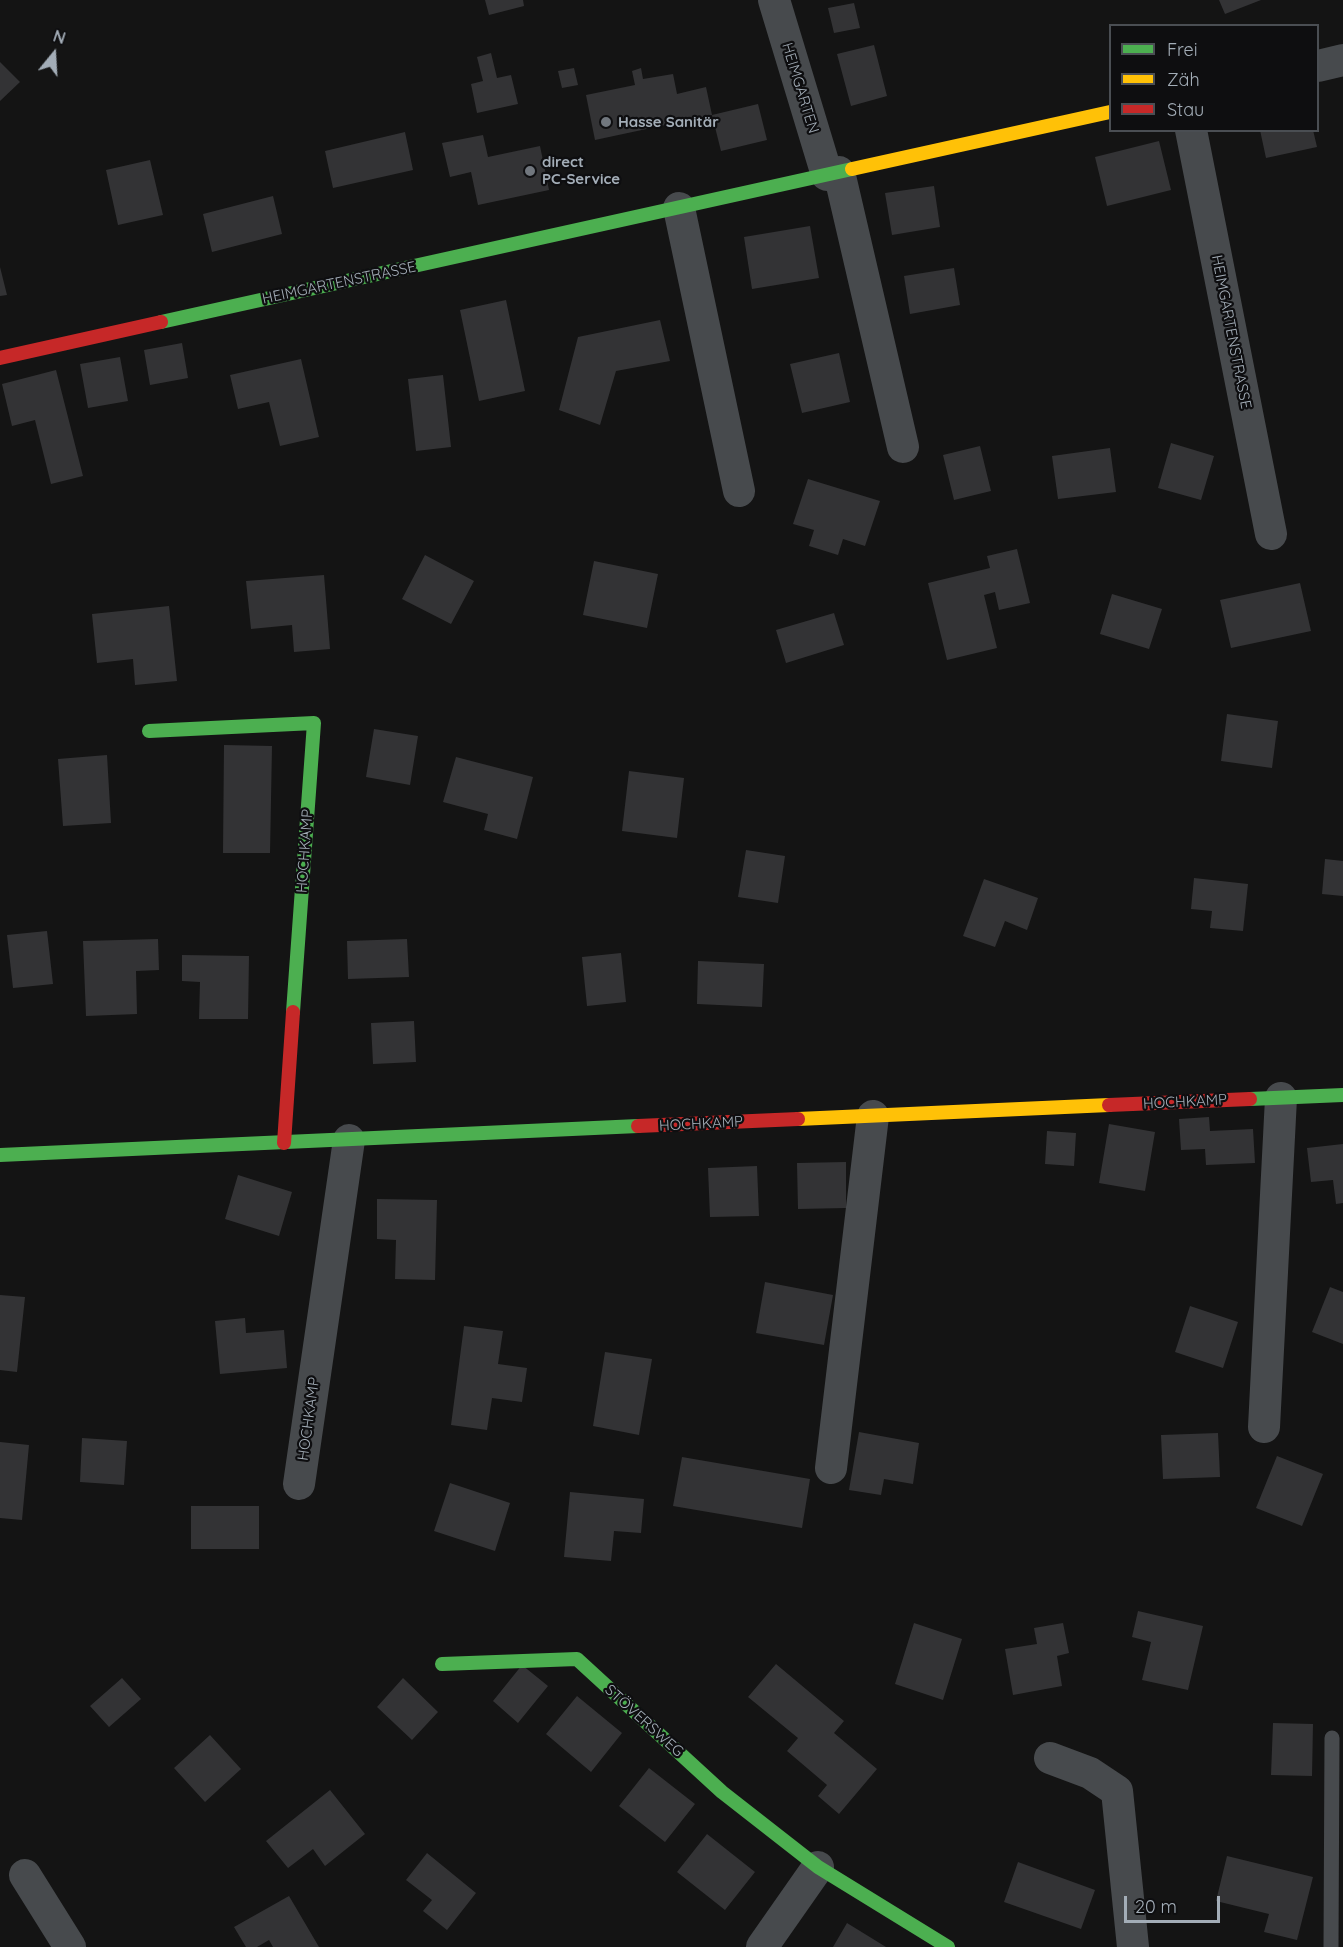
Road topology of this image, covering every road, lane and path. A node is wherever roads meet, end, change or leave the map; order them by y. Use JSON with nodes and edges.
{"nodes":[{"id":1,"x":774,"y":0,"type":"edge"},
{"id":2,"x":1343,"y":60,"type":"edge"},
{"id":3,"x":1319,"y":66,"type":"edge"},
{"id":4,"x":1109,"y":112,"type":"edge"},
{"id":5,"x":1191,"y":132,"type":"edge"},
{"id":6,"x":833,"y":174,"type":"junction"},
{"id":7,"x":679,"y":208,"type":"junction"},
{"id":8,"x":0,"y":358,"type":"edge"},
{"id":9,"x":903,"y":447,"type":"dead end"},
{"id":10,"x":739,"y":491,"type":"dead end"},
{"id":11,"x":1271,"y":534,"type":"dead end"},
{"id":12,"x":149,"y":731,"type":"dead end"},
{"id":13,"x":1343,"y":1095,"type":"edge"},
{"id":14,"x":1281,"y":1098,"type":"junction"},
{"id":15,"x":873,"y":1116,"type":"junction"},
{"id":16,"x":350,"y":1140,"type":"junction"},
{"id":17,"x":284,"y":1143,"type":"junction"},
{"id":18,"x":0,"y":1155,"type":"edge"},
{"id":19,"x":1264,"y":1427,"type":"dead end"},
{"id":20,"x":831,"y":1468,"type":"dead end"},
{"id":21,"x":299,"y":1484,"type":"dead end"},
{"id":22,"x":442,"y":1664,"type":"dead end"},
{"id":23,"x":1332,"y":1738,"type":"dead end"},
{"id":24,"x":1050,"y":1758,"type":"dead end"},
{"id":25,"x":818,"y":1867,"type":"junction"},
{"id":26,"x":25,"y":1875,"type":"dead end"},
{"id":27,"x":70,"y":1947,"type":"edge"},
{"id":28,"x":762,"y":1947,"type":"edge"},
{"id":29,"x":948,"y":1947,"type":"edge"},
{"id":30,"x":1133,"y":1947,"type":"edge"},
{"id":31,"x":1331,"y":1947,"type":"edge"}],
"edges":[{"from":1,"to":6,"type":"street","name":"HEIMGARTEN"},
{"from":2,"to":3,"type":"street"},
{"from":4,"to":6,"type":"street","name":"HEIMGARTENSTRASSE"},
{"from":5,"to":11,"type":"street","name":"HEIMGARTENSTRASSE"},
{"from":6,"to":7,"type":"street","name":"HEIMGARTENSTRASSE"},
{"from":6,"to":9,"type":"street"},
{"from":7,"to":8,"type":"street","name":"HEIMGARTENSTRASSE"},
{"from":7,"to":10,"type":"street"},
{"from":12,"to":17,"type":"street","name":"HOCHKAMP"},
{"from":13,"to":14,"type":"street","name":"HOCHKAMP"},
{"from":14,"to":15,"type":"street","name":"HOCHKAMP"},
{"from":14,"to":19,"type":"street"},
{"from":15,"to":16,"type":"street","name":"HOCHKAMP"},
{"from":15,"to":20,"type":"street"},
{"from":16,"to":17,"type":"street","name":"HOCHKAMP"},
{"from":16,"to":21,"type":"street","name":"HOCHKAMP"},
{"from":17,"to":18,"type":"street","name":"HOCHKAMP"},
{"from":22,"to":25,"type":"street","name":"STÖVERSWEG"},
{"from":23,"to":31,"type":"lane"},
{"from":24,"to":30,"type":"street"},
{"from":25,"to":28,"type":"street"},
{"from":25,"to":29,"type":"street","name":"STÖVERSWEG"},
{"from":26,"to":27,"type":"street"}]}
